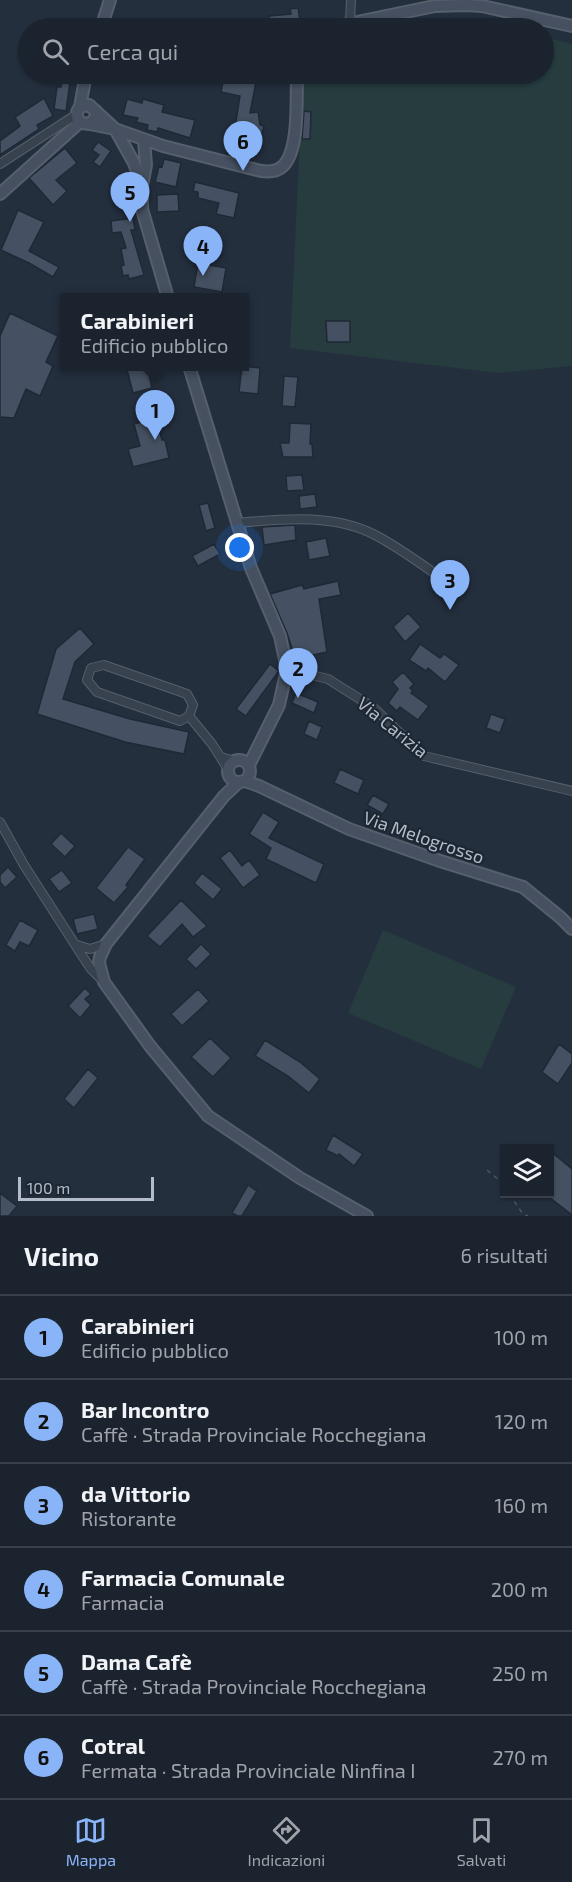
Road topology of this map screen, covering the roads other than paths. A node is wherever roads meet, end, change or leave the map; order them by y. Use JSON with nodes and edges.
{"nodes":[{"id":1,"x":110,"y":0,"type":"edge"},
{"id":2,"x":351,"y":0,"type":"edge"},
{"id":3,"x":104,"y":18,"type":"edge"},
{"id":4,"x":351,"y":18,"type":"edge"},
{"id":5,"x":379,"y":18,"type":"edge"},
{"id":6,"x":536,"y":18,"type":"edge"},
{"id":7,"x":554,"y":22,"type":"edge"},
{"id":8,"x":572,"y":26,"type":"edge"},
{"id":9,"x":86,"y":84,"type":"edge"},
{"id":10,"x":89,"y":84,"type":"edge"},
{"id":11,"x":296,"y":84,"type":"edge"},
{"id":12,"x":94,"y":109,"type":"junction"},
{"id":13,"x":81,"y":117,"type":"junction"},
{"id":14,"x":115,"y":129,"type":"junction"},
{"id":15,"x":144,"y":140,"type":"junction"},
{"id":16,"x":163,"y":146,"type":"junction"},
{"id":17,"x":134,"y":163,"type":"junction"},
{"id":18,"x":0,"y":164,"type":"edge"},
{"id":19,"x":146,"y":165,"type":"junction"},
{"id":20,"x":142,"y":186,"type":"junction"},
{"id":21,"x":0,"y":194,"type":"edge"},
{"id":22,"x":167,"y":293,"type":"edge"},
{"id":23,"x":191,"y":371,"type":"edge"},
{"id":24,"x":237,"y":523,"type":"junction"},
{"id":25,"x":451,"y":585,"type":"dead end"},
{"id":26,"x":287,"y":669,"type":"junction"},
{"id":27,"x":189,"y":716,"type":"junction"},
{"id":28,"x":240,"y":771,"type":"junction"},
{"id":29,"x":572,"y":791,"type":"edge"},
{"id":30,"x":0,"y":822,"type":"edge"},
{"id":31,"x":572,"y":929,"type":"edge"},
{"id":32,"x":76,"y":944,"type":"junction"},
{"id":33,"x":106,"y":944,"type":"junction"},
{"id":34,"x":83,"y":957,"type":"junction"},
{"id":35,"x":99,"y":960,"type":"junction"},
{"id":36,"x":104,"y":982,"type":"junction"},
{"id":37,"x":367,"y":1216,"type":"edge"}],
"edges":[{"from":1,"to":3,"type":"main road"},
{"from":2,"to":4,"type":"street"},
{"from":5,"to":6,"type":"main road"},
{"from":7,"to":8,"type":"main road"},
{"from":9,"to":13,"type":"main road"},
{"from":10,"to":12,"type":"main road"},
{"from":11,"to":16,"type":"main road"},
{"from":12,"to":13,"type":"main road"},
{"from":12,"to":13,"type":"main road"},
{"from":12,"to":14,"type":"main road"},
{"from":13,"to":14,"type":"main road"},
{"from":13,"to":18,"type":"street"},
{"from":13,"to":21,"type":"main road"},
{"from":14,"to":15,"type":"main road"},
{"from":14,"to":17,"type":"main road"},
{"from":15,"to":16,"type":"main road"},
{"from":15,"to":17,"type":"main road"},
{"from":15,"to":19,"type":"main road"},
{"from":16,"to":19,"type":"main road"},
{"from":17,"to":20,"type":"main road"},
{"from":19,"to":20,"type":"main road"},
{"from":20,"to":22,"type":"main road"},
{"from":23,"to":24,"type":"main road"},
{"from":24,"to":25,"type":"street"},
{"from":24,"to":26,"type":"main road"},
{"from":26,"to":28,"type":"main road"},
{"from":26,"to":29,"type":"street","name":"Via Carizia"},
{"from":27,"to":27,"type":"street"},
{"from":27,"to":28,"type":"street"},
{"from":28,"to":31,"type":"main road","name":"Via Melogrosso"},
{"from":28,"to":33,"type":"main road"},
{"from":30,"to":32,"type":"street"},
{"from":32,"to":33,"type":"street"},
{"from":32,"to":34,"type":"street"},
{"from":33,"to":35,"type":"main road"},
{"from":34,"to":35,"type":"street"},
{"from":34,"to":36,"type":"street"},
{"from":35,"to":36,"type":"main road"},
{"from":36,"to":37,"type":"main road"}]}
